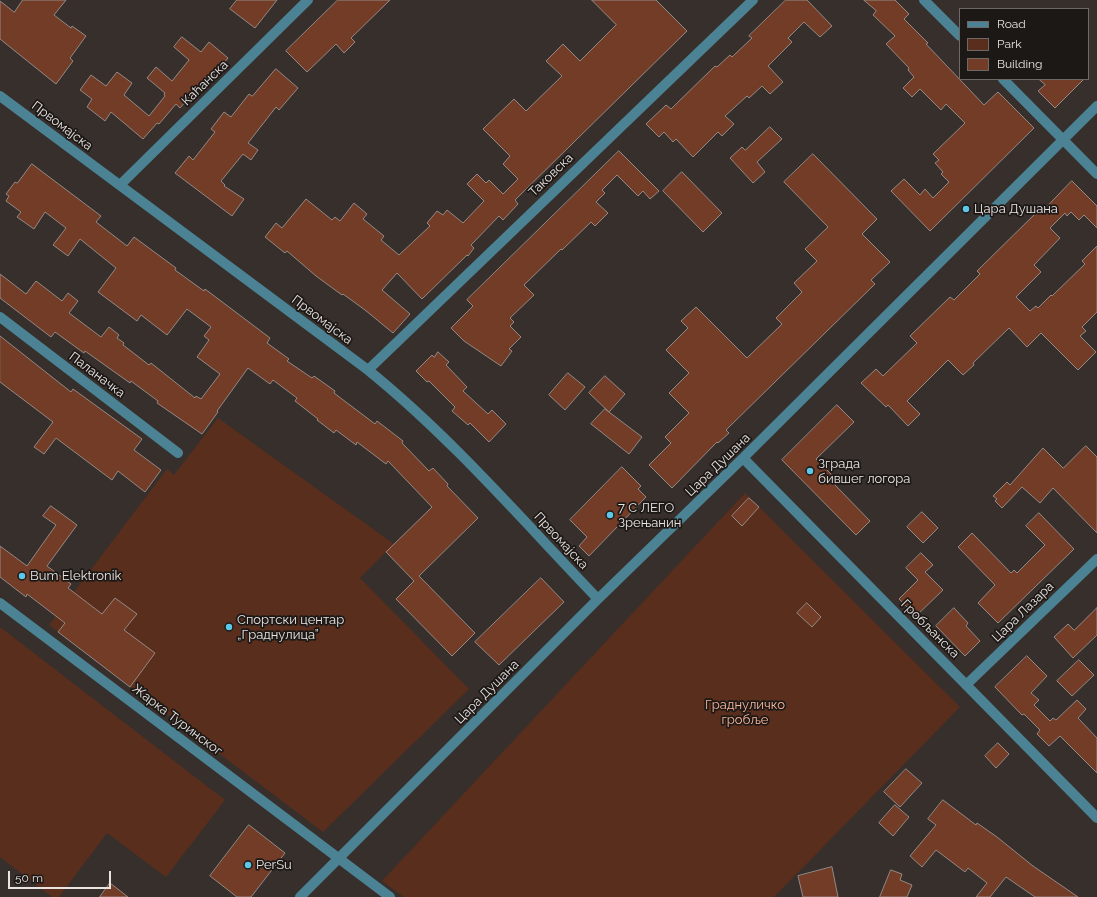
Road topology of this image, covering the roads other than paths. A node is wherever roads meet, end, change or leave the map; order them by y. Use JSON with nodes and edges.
{"nodes":[{"id":1,"x":308,"y":0,"type":"edge"},
{"id":2,"x":753,"y":0,"type":"edge"},
{"id":3,"x":924,"y":0,"type":"edge"},
{"id":4,"x":959,"y":35,"type":"edge"},
{"id":5,"x":1004,"y":80,"type":"edge"},
{"id":6,"x":0,"y":96,"type":"edge"},
{"id":7,"x":1097,"y":106,"type":"edge"},
{"id":8,"x":1063,"y":140,"type":"junction"},
{"id":9,"x":1097,"y":174,"type":"edge"},
{"id":10,"x":120,"y":185,"type":"junction"},
{"id":11,"x":0,"y":317,"type":"edge"},
{"id":12,"x":368,"y":370,"type":"junction"},
{"id":13,"x":178,"y":453,"type":"dead end"},
{"id":14,"x":743,"y":458,"type":"junction"},
{"id":15,"x":1097,"y":559,"type":"edge"},
{"id":16,"x":598,"y":599,"type":"junction"},
{"id":17,"x":0,"y":603,"type":"edge"},
{"id":18,"x":966,"y":684,"type":"junction"},
{"id":19,"x":1097,"y":818,"type":"edge"},
{"id":20,"x":339,"y":858,"type":"junction"},
{"id":21,"x":300,"y":897,"type":"edge"},
{"id":22,"x":390,"y":897,"type":"edge"}],
"edges":[{"from":1,"to":10,"type":"street","name":"Каћанска"},
{"from":2,"to":12,"type":"street","name":"Таковска"},
{"from":3,"to":4,"type":"street"},
{"from":5,"to":8,"type":"street"},
{"from":6,"to":10,"type":"street","name":"Првомајска"},
{"from":7,"to":8,"type":"street","name":"Цара Душана"},
{"from":8,"to":9,"type":"street"},
{"from":8,"to":14,"type":"street","name":"Цара Душана"},
{"from":10,"to":12,"type":"street","name":"Првомајска"},
{"from":11,"to":13,"type":"street","name":"Паланачка"},
{"from":12,"to":16,"type":"street","name":"Првомајска"},
{"from":14,"to":16,"type":"street","name":"Цара Душана"},
{"from":14,"to":18,"type":"street","name":"Гробљанска"},
{"from":15,"to":18,"type":"street","name":"Цара Лазара"},
{"from":16,"to":20,"type":"street","name":"Цара Душана"},
{"from":17,"to":20,"type":"street","name":"Жарка Туринског"},
{"from":18,"to":19,"type":"street","name":"Гробљанска"},
{"from":20,"to":21,"type":"street","name":"Цара Душана"},
{"from":20,"to":22,"type":"street","name":"Жарка Туринског"}]}
